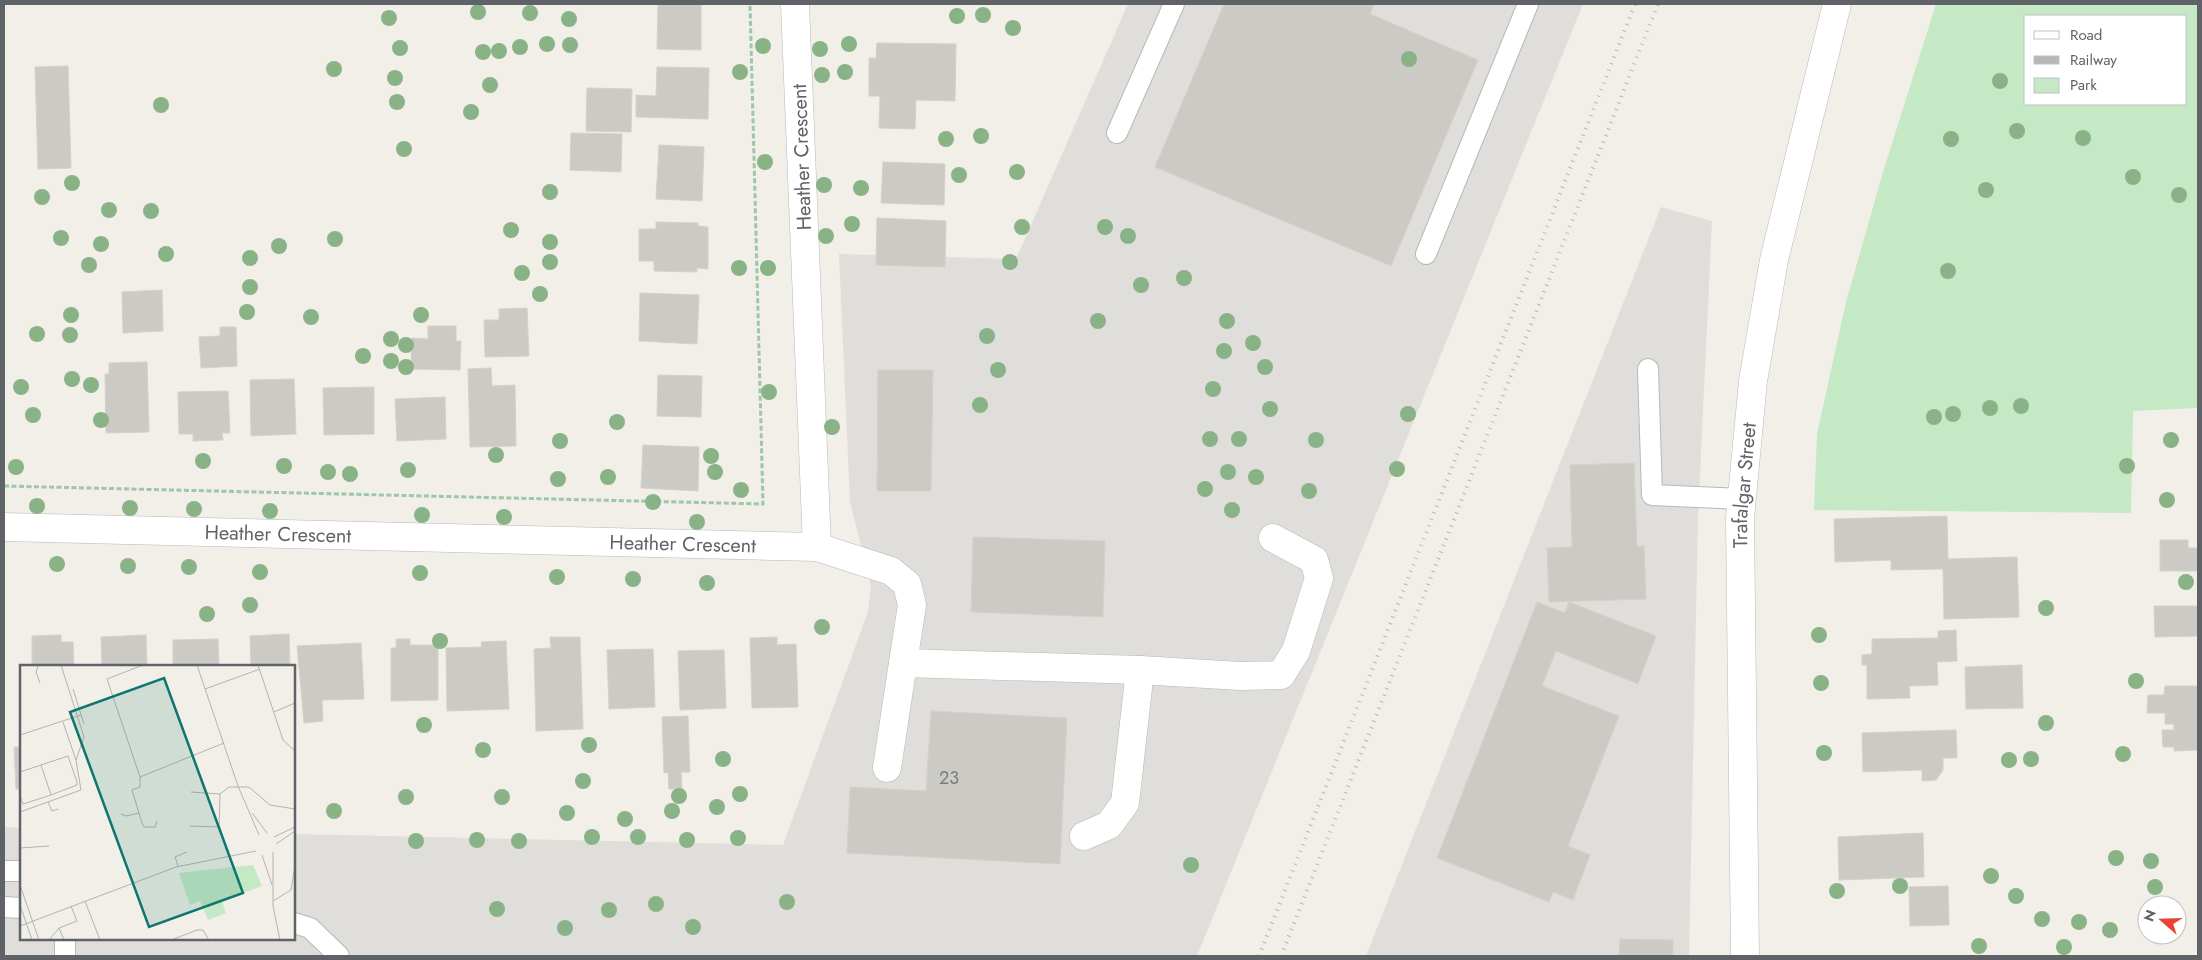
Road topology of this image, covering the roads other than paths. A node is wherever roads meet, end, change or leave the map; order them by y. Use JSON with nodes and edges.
{"nodes":[{"id":1,"x":795,"y":4,"type":"edge"},
{"id":2,"x":1174,"y":4,"type":"edge"},
{"id":3,"x":1528,"y":4,"type":"edge"},
{"id":4,"x":1834,"y":10,"type":"edge"},
{"id":5,"x":1117,"y":134,"type":"dead end"},
{"id":6,"x":1426,"y":254,"type":"dead end"},
{"id":7,"x":1648,"y":369,"type":"dead end"},
{"id":8,"x":1742,"y":498,"type":"junction"},
{"id":9,"x":4,"y":527,"type":"edge"},
{"id":10,"x":1273,"y":538,"type":"dead end"},
{"id":11,"x":818,"y":547,"type":"junction"},
{"id":12,"x":903,"y":664,"type":"junction"},
{"id":13,"x":1140,"y":670,"type":"junction"},
{"id":14,"x":886,"y":768,"type":"dead end"},
{"id":15,"x":1084,"y":836,"type":"dead end"},
{"id":16,"x":4,"y":871,"type":"edge"},
{"id":17,"x":20,"y":871,"type":"edge"},
{"id":18,"x":4,"y":907,"type":"edge"},
{"id":19,"x":20,"y":908,"type":"edge"},
{"id":20,"x":295,"y":924,"type":"edge"},
{"id":21,"x":65,"y":940,"type":"edge"},
{"id":22,"x":65,"y":956,"type":"edge"},
{"id":23,"x":339,"y":956,"type":"edge"},
{"id":24,"x":1745,"y":956,"type":"edge"}],
"edges":[{"from":1,"to":11,"type":"street","name":"Heather Crescent"},
{"from":2,"to":5,"type":"lane"},
{"from":3,"to":6,"type":"lane"},
{"from":4,"to":8,"type":"street","name":"Trafalgar Street"},
{"from":7,"to":8,"type":"lane"},
{"from":8,"to":24,"type":"street","name":"Trafalgar Street"},
{"from":9,"to":11,"type":"street","name":"Heather Crescent"},
{"from":10,"to":13,"type":"street"},
{"from":11,"to":12,"type":"street"},
{"from":12,"to":13,"type":"street"},
{"from":12,"to":14,"type":"street"},
{"from":13,"to":15,"type":"street"},
{"from":16,"to":17,"type":"lane"},
{"from":18,"to":19,"type":"lane"},
{"from":20,"to":23,"type":"lane"},
{"from":21,"to":22,"type":"lane"}]}
